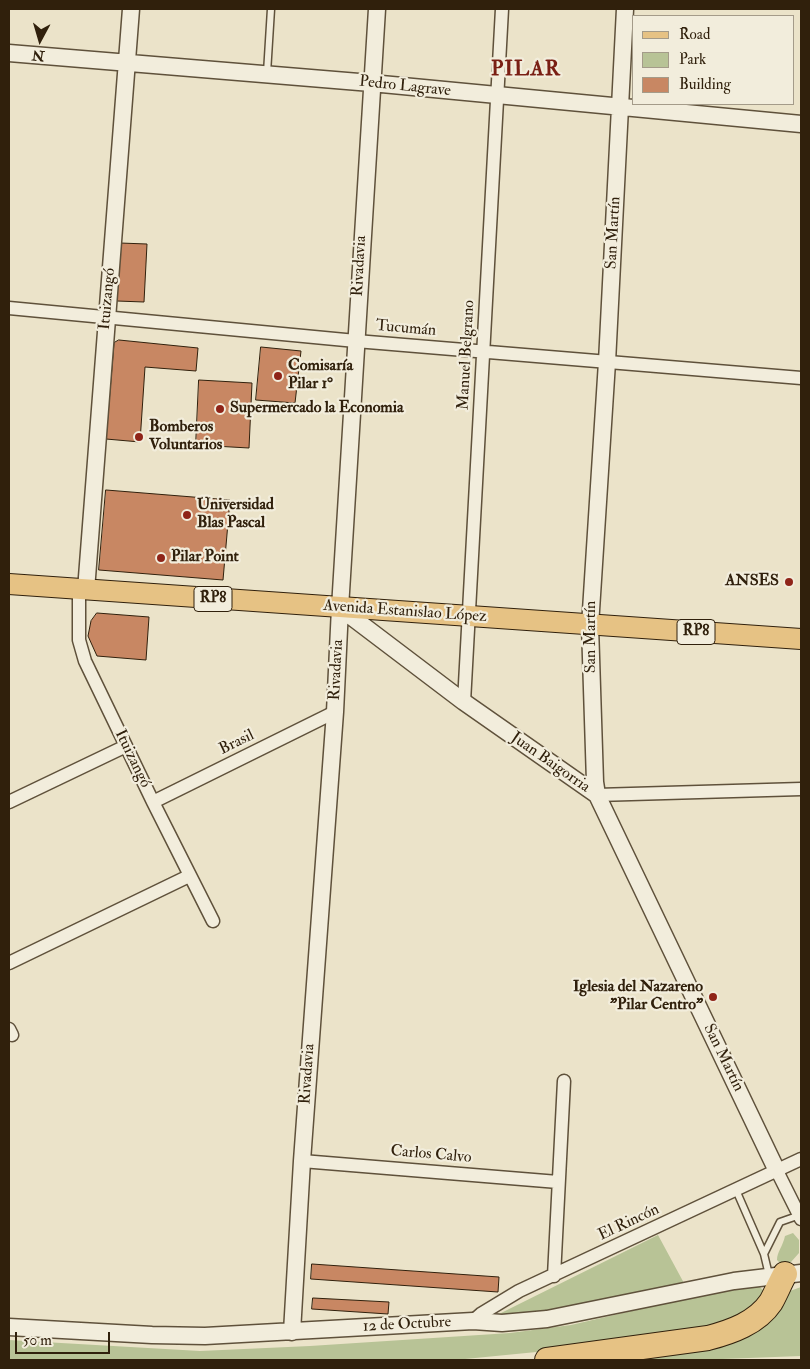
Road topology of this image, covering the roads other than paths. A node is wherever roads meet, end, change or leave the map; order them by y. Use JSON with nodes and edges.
{"nodes":[{"id":1,"x":131,"y":9,"type":"edge"},
{"id":2,"x":271,"y":9,"type":"edge"},
{"id":3,"x":377,"y":9,"type":"edge"},
{"id":4,"x":502,"y":9,"type":"edge"},
{"id":5,"x":625,"y":9,"type":"edge"},
{"id":6,"x":9,"y":53,"type":"edge"},
{"id":7,"x":128,"y":62,"type":"junction"},
{"id":8,"x":267,"y":74,"type":"junction"},
{"id":9,"x":372,"y":83,"type":"junction"},
{"id":10,"x":497,"y":96,"type":"junction"},
{"id":11,"x":621,"y":108,"type":"junction"},
{"id":12,"x":801,"y":124,"type":"edge"},
{"id":13,"x":9,"y":308,"type":"edge"},
{"id":14,"x":106,"y":318,"type":"junction"},
{"id":15,"x":356,"y":341,"type":"junction"},
{"id":16,"x":484,"y":352,"type":"junction"},
{"id":17,"x":607,"y":362,"type":"junction"},
{"id":18,"x":801,"y":378,"type":"edge"},
{"id":19,"x":9,"y":584,"type":"edge"},
{"id":20,"x":82,"y":589,"type":"junction"},
{"id":21,"x":340,"y":608,"type":"junction"},
{"id":22,"x":469,"y":616,"type":"junction"},
{"id":23,"x":590,"y":626,"type":"junction"},
{"id":24,"x":801,"y":639,"type":"edge"},
{"id":25,"x":464,"y":702,"type":"junction"},
{"id":26,"x":335,"y":712,"type":"junction"},
{"id":27,"x":126,"y":746,"type":"junction"},
{"id":28,"x":801,"y":789,"type":"edge"},
{"id":29,"x":597,"y":796,"type":"junction"},
{"id":30,"x":9,"y":802,"type":"edge"},
{"id":31,"x":153,"y":802,"type":"junction"},
{"id":32,"x":189,"y":876,"type":"junction"},
{"id":33,"x":213,"y":921,"type":"dead end"},
{"id":34,"x":9,"y":963,"type":"edge"},
{"id":35,"x":564,"y":1081,"type":"dead end"},
{"id":36,"x":801,"y":1159,"type":"edge"},
{"id":37,"x":302,"y":1161,"type":"junction"},
{"id":38,"x":777,"y":1171,"type":"junction"},
{"id":39,"x":558,"y":1182,"type":"junction"},
{"id":40,"x":736,"y":1190,"type":"junction"},
{"id":41,"x":800,"y":1217,"type":"edge"},
{"id":42,"x":764,"y":1254,"type":"junction"},
{"id":43,"x":785,"y":1274,"type":"edge"},
{"id":44,"x":554,"y":1276,"type":"junction"},
{"id":45,"x":473,"y":1321,"type":"junction"},
{"id":46,"x":9,"y":1327,"type":"edge"},
{"id":47,"x":292,"y":1332,"type":"junction"},
{"id":48,"x":547,"y":1360,"type":"edge"}],
"edges":[{"from":1,"to":7,"type":"street","name":"Ituizangó"},
{"from":2,"to":8,"type":"lane"},
{"from":3,"to":9,"type":"street","name":"Rivadavia"},
{"from":4,"to":10,"type":"street","name":"Manuel Belgrano"},
{"from":5,"to":11,"type":"street","name":"San Martín"},
{"from":6,"to":7,"type":"street","name":"Pedro Lagrave"},
{"from":7,"to":8,"type":"street","name":"Pedro Lagrave"},
{"from":7,"to":14,"type":"street","name":"Ituizangó"},
{"from":8,"to":9,"type":"street","name":"Pedro Lagrave"},
{"from":9,"to":10,"type":"street","name":"Pedro Lagrave"},
{"from":9,"to":15,"type":"street","name":"Rivadavia"},
{"from":10,"to":11,"type":"street","name":"Pedro Lagrave"},
{"from":10,"to":16,"type":"street","name":"Manuel Belgrano"},
{"from":11,"to":12,"type":"street","name":"Pedro Lagrave"},
{"from":11,"to":17,"type":"street","name":"San Martín"},
{"from":13,"to":14,"type":"street","name":"Tucumán"},
{"from":14,"to":15,"type":"street","name":"Tucumán"},
{"from":14,"to":20,"type":"street","name":"Ituizangó"},
{"from":15,"to":16,"type":"street","name":"Tucumán"},
{"from":15,"to":21,"type":"street","name":"Rivadavia"},
{"from":16,"to":17,"type":"street","name":"Tucumán"},
{"from":16,"to":22,"type":"street","name":"Manuel Belgrano"},
{"from":17,"to":18,"type":"street","name":"Tucumán"},
{"from":17,"to":23,"type":"street","name":"San Martín"},
{"from":19,"to":20,"type":"main road","name":"Avenida Estanislao López","number":"RP8"},
{"from":20,"to":21,"type":"main road","name":"Avenida Estanislao López","number":"RP8"},
{"from":20,"to":27,"type":"street","name":"Ituizangó"},
{"from":21,"to":22,"type":"main road","name":"Avenida Estanislao López","number":"RP8"},
{"from":21,"to":25,"type":"street","name":"Juan Baigorria"},
{"from":21,"to":26,"type":"street","name":"Rivadavia"},
{"from":22,"to":23,"type":"main road","name":"Avenida Estanislao López","number":"RP8"},
{"from":22,"to":25,"type":"street","name":"Manuel Belgrano"},
{"from":23,"to":24,"type":"main road","name":"Avenida Estanislao López","number":"RP8"},
{"from":23,"to":29,"type":"street","name":"San Martín"},
{"from":25,"to":29,"type":"street","name":"Juan Baigorria"},
{"from":26,"to":31,"type":"street","name":"Brasil"},
{"from":26,"to":37,"type":"street","name":"Rivadavia"},
{"from":27,"to":30,"type":"street"},
{"from":27,"to":31,"type":"street","name":"Ituizangó"},
{"from":28,"to":29,"type":"street","name":"Juan Baigorria"},
{"from":29,"to":38,"type":"street","name":"San Martín"},
{"from":31,"to":32,"type":"street","name":"Ituizangó"},
{"from":32,"to":33,"type":"street","name":"Ituizangó"},
{"from":32,"to":34,"type":"street"},
{"from":35,"to":39,"type":"street"},
{"from":36,"to":38,"type":"street","name":"El Rincón"},
{"from":37,"to":39,"type":"street","name":"Carlos Calvo"},
{"from":37,"to":47,"type":"street","name":"Rivadavia"},
{"from":38,"to":40,"type":"street","name":"El Rincón"},
{"from":38,"to":41,"type":"street","name":"San Martín"},
{"from":39,"to":44,"type":"street"},
{"from":40,"to":42,"type":"lane"},
{"from":40,"to":44,"type":"street","name":"El Rincón"},
{"from":41,"to":42,"type":"lane"},
{"from":42,"to":43,"type":"lane"},
{"from":43,"to":45,"type":"street","name":"12 de Octubre"},
{"from":43,"to":48,"type":"highway"},
{"from":44,"to":45,"type":"street","name":"El Rincón"},
{"from":45,"to":47,"type":"street","name":"12 de Octubre"},
{"from":46,"to":47,"type":"street","name":"12 de Octubre"}]}
